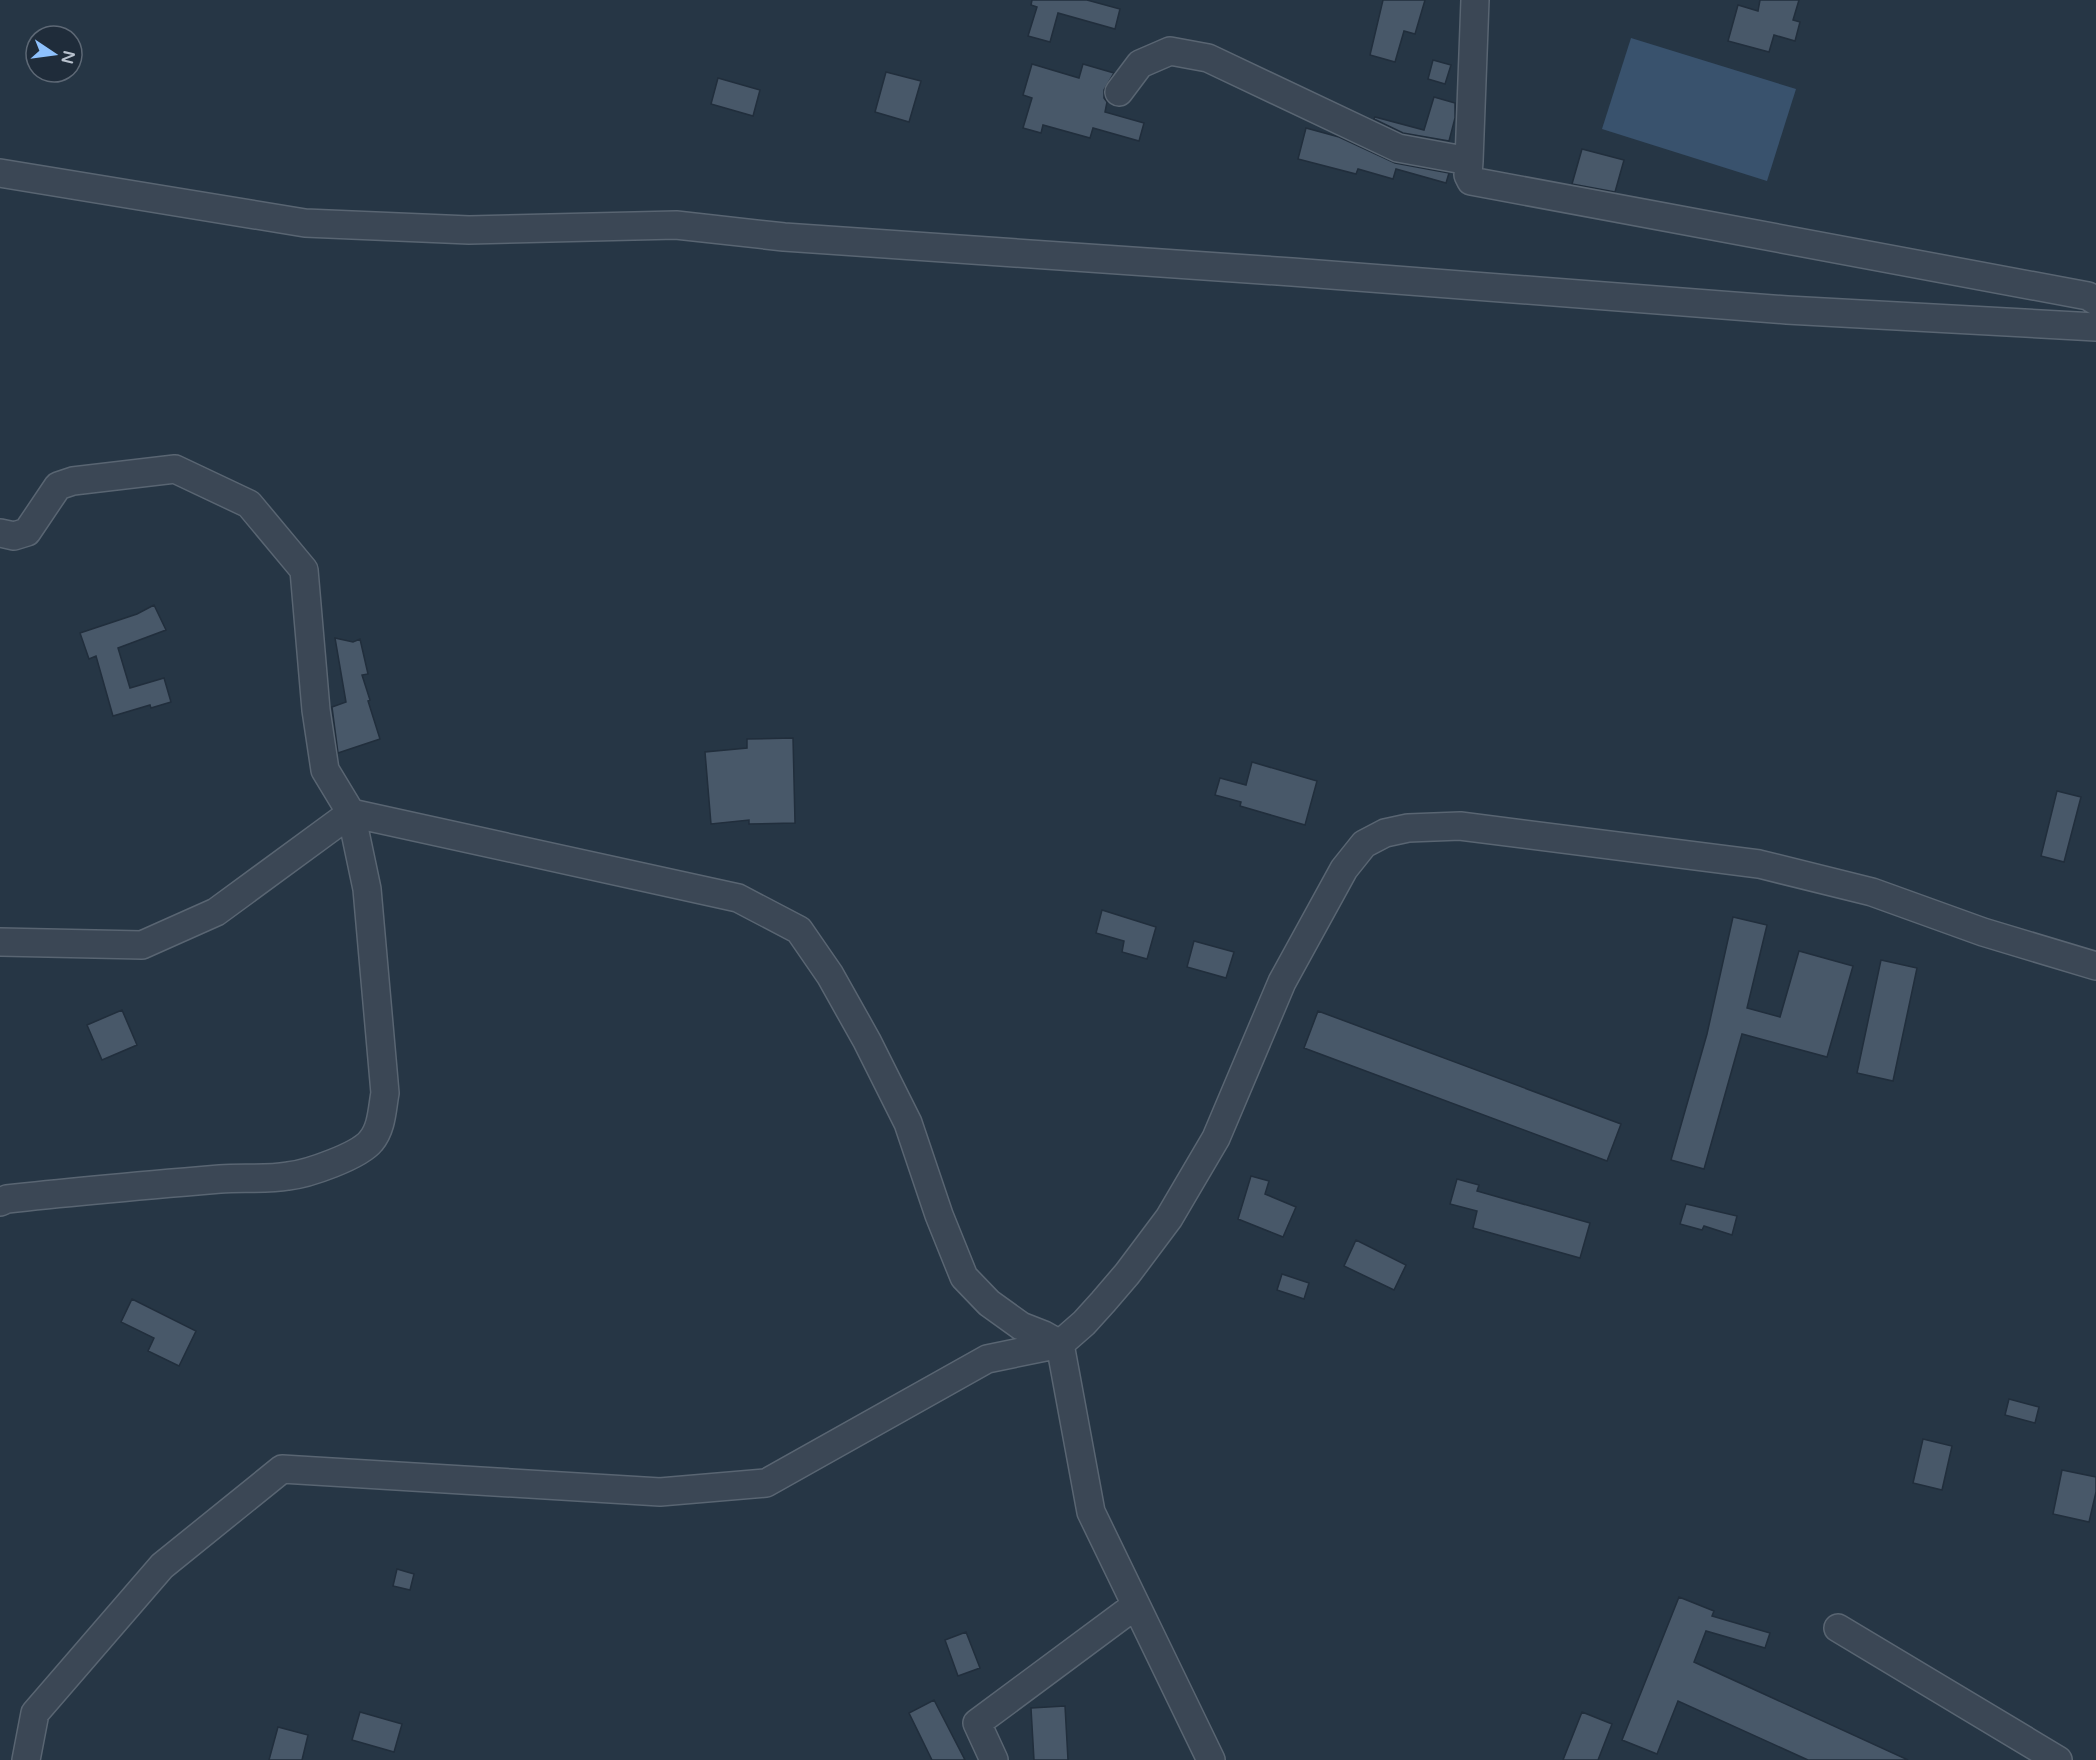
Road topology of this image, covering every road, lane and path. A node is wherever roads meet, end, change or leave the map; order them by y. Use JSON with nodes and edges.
{"nodes":[{"id":1,"x":1475,"y":0,"type":"edge"},
{"id":2,"x":1119,"y":92,"type":"dead end"},
{"id":3,"x":1468,"y":161,"type":"junction"},
{"id":4,"x":0,"y":173,"type":"edge"},
{"id":5,"x":2096,"y":301,"type":"edge"},
{"id":6,"x":2096,"y":327,"type":"edge"},
{"id":7,"x":0,"y":533,"type":"edge"},
{"id":8,"x":351,"y":813,"type":"junction"},
{"id":9,"x":0,"y":942,"type":"edge"},
{"id":10,"x":2096,"y":966,"type":"edge"},
{"id":11,"x":0,"y":1202,"type":"edge"},
{"id":12,"x":1060,"y":1344,"type":"junction"},
{"id":13,"x":1136,"y":1605,"type":"junction"},
{"id":14,"x":1838,"y":1628,"type":"dead end"},
{"id":15,"x":26,"y":1760,"type":"edge"},
{"id":16,"x":994,"y":1760,"type":"edge"},
{"id":17,"x":1210,"y":1760,"type":"edge"},
{"id":18,"x":2058,"y":1760,"type":"edge"}],
"edges":[{"from":1,"to":3,"type":"street"},
{"from":2,"to":3,"type":"street"},
{"from":3,"to":5,"type":"street"},
{"from":4,"to":6,"type":"street"},
{"from":7,"to":8,"type":"street"},
{"from":8,"to":9,"type":"street"},
{"from":8,"to":11,"type":"street"},
{"from":8,"to":12,"type":"street"},
{"from":10,"to":12,"type":"street"},
{"from":12,"to":13,"type":"street"},
{"from":12,"to":15,"type":"street"},
{"from":13,"to":16,"type":"street"},
{"from":13,"to":17,"type":"street"},
{"from":14,"to":18,"type":"street"}]}
